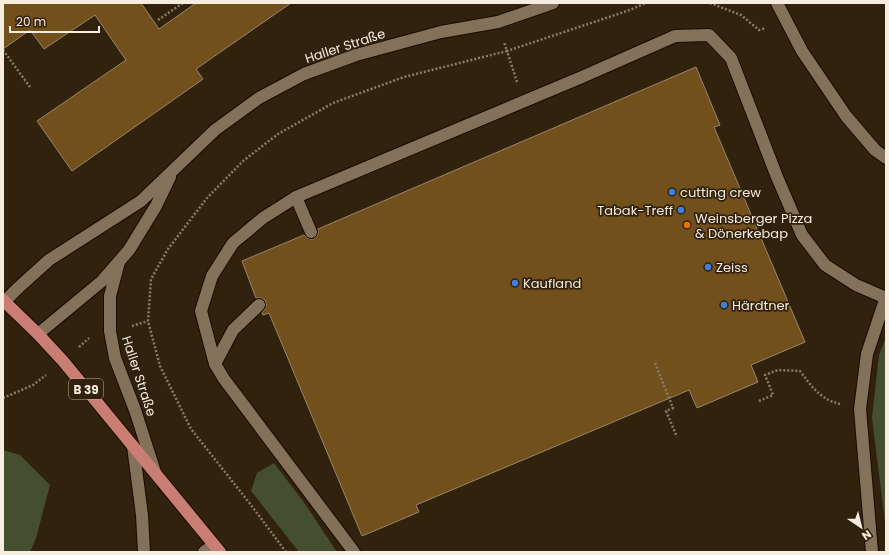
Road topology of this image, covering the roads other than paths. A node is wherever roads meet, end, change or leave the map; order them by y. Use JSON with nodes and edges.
{"nodes":[{"id":1,"x":553,"y":3,"type":"edge"},
{"id":2,"x":777,"y":3,"type":"edge"},
{"id":3,"x":886,"y":158,"type":"edge"},
{"id":4,"x":173,"y":170,"type":"junction"},
{"id":5,"x":296,"y":197,"type":"junction"},
{"id":6,"x":311,"y":232,"type":"dead end"},
{"id":7,"x":119,"y":262,"type":"junction"},
{"id":8,"x":886,"y":298,"type":"edge"},
{"id":9,"x":4,"y":301,"type":"edge"},
{"id":10,"x":259,"y":305,"type":"dead end"},
{"id":11,"x":38,"y":334,"type":"junction"},
{"id":12,"x":215,"y":364,"type":"junction"},
{"id":13,"x":133,"y":446,"type":"junction"},
{"id":14,"x":156,"y":474,"type":"junction"},
{"id":15,"x":213,"y":550,"type":"edge"},
{"id":16,"x":144,"y":552,"type":"edge"},
{"id":17,"x":354,"y":552,"type":"edge"},
{"id":18,"x":872,"y":552,"type":"edge"}],
"edges":[{"from":1,"to":4,"type":"street","name":"Haller Straße"},
{"from":2,"to":3,"type":"street"},
{"from":4,"to":7,"type":"street","name":"Haller Straße"},
{"from":4,"to":9,"type":"street","name":"Haller Straße"},
{"from":5,"to":6,"type":"street"},
{"from":5,"to":8,"type":"street"},
{"from":5,"to":12,"type":"street"},
{"from":7,"to":11,"type":"street","name":"Haller Straße"},
{"from":7,"to":14,"type":"street","name":"Haller Straße"},
{"from":8,"to":18,"type":"street"},
{"from":9,"to":11,"type":"main road","number":"B 39"},
{"from":10,"to":12,"type":"street"},
{"from":11,"to":13,"type":"main road","number":"B 39"},
{"from":12,"to":17,"type":"street"},
{"from":13,"to":14,"type":"main road","number":"B 39"},
{"from":13,"to":16,"type":"street"},
{"from":14,"to":15,"type":"main road","number":"B 39"}]}
